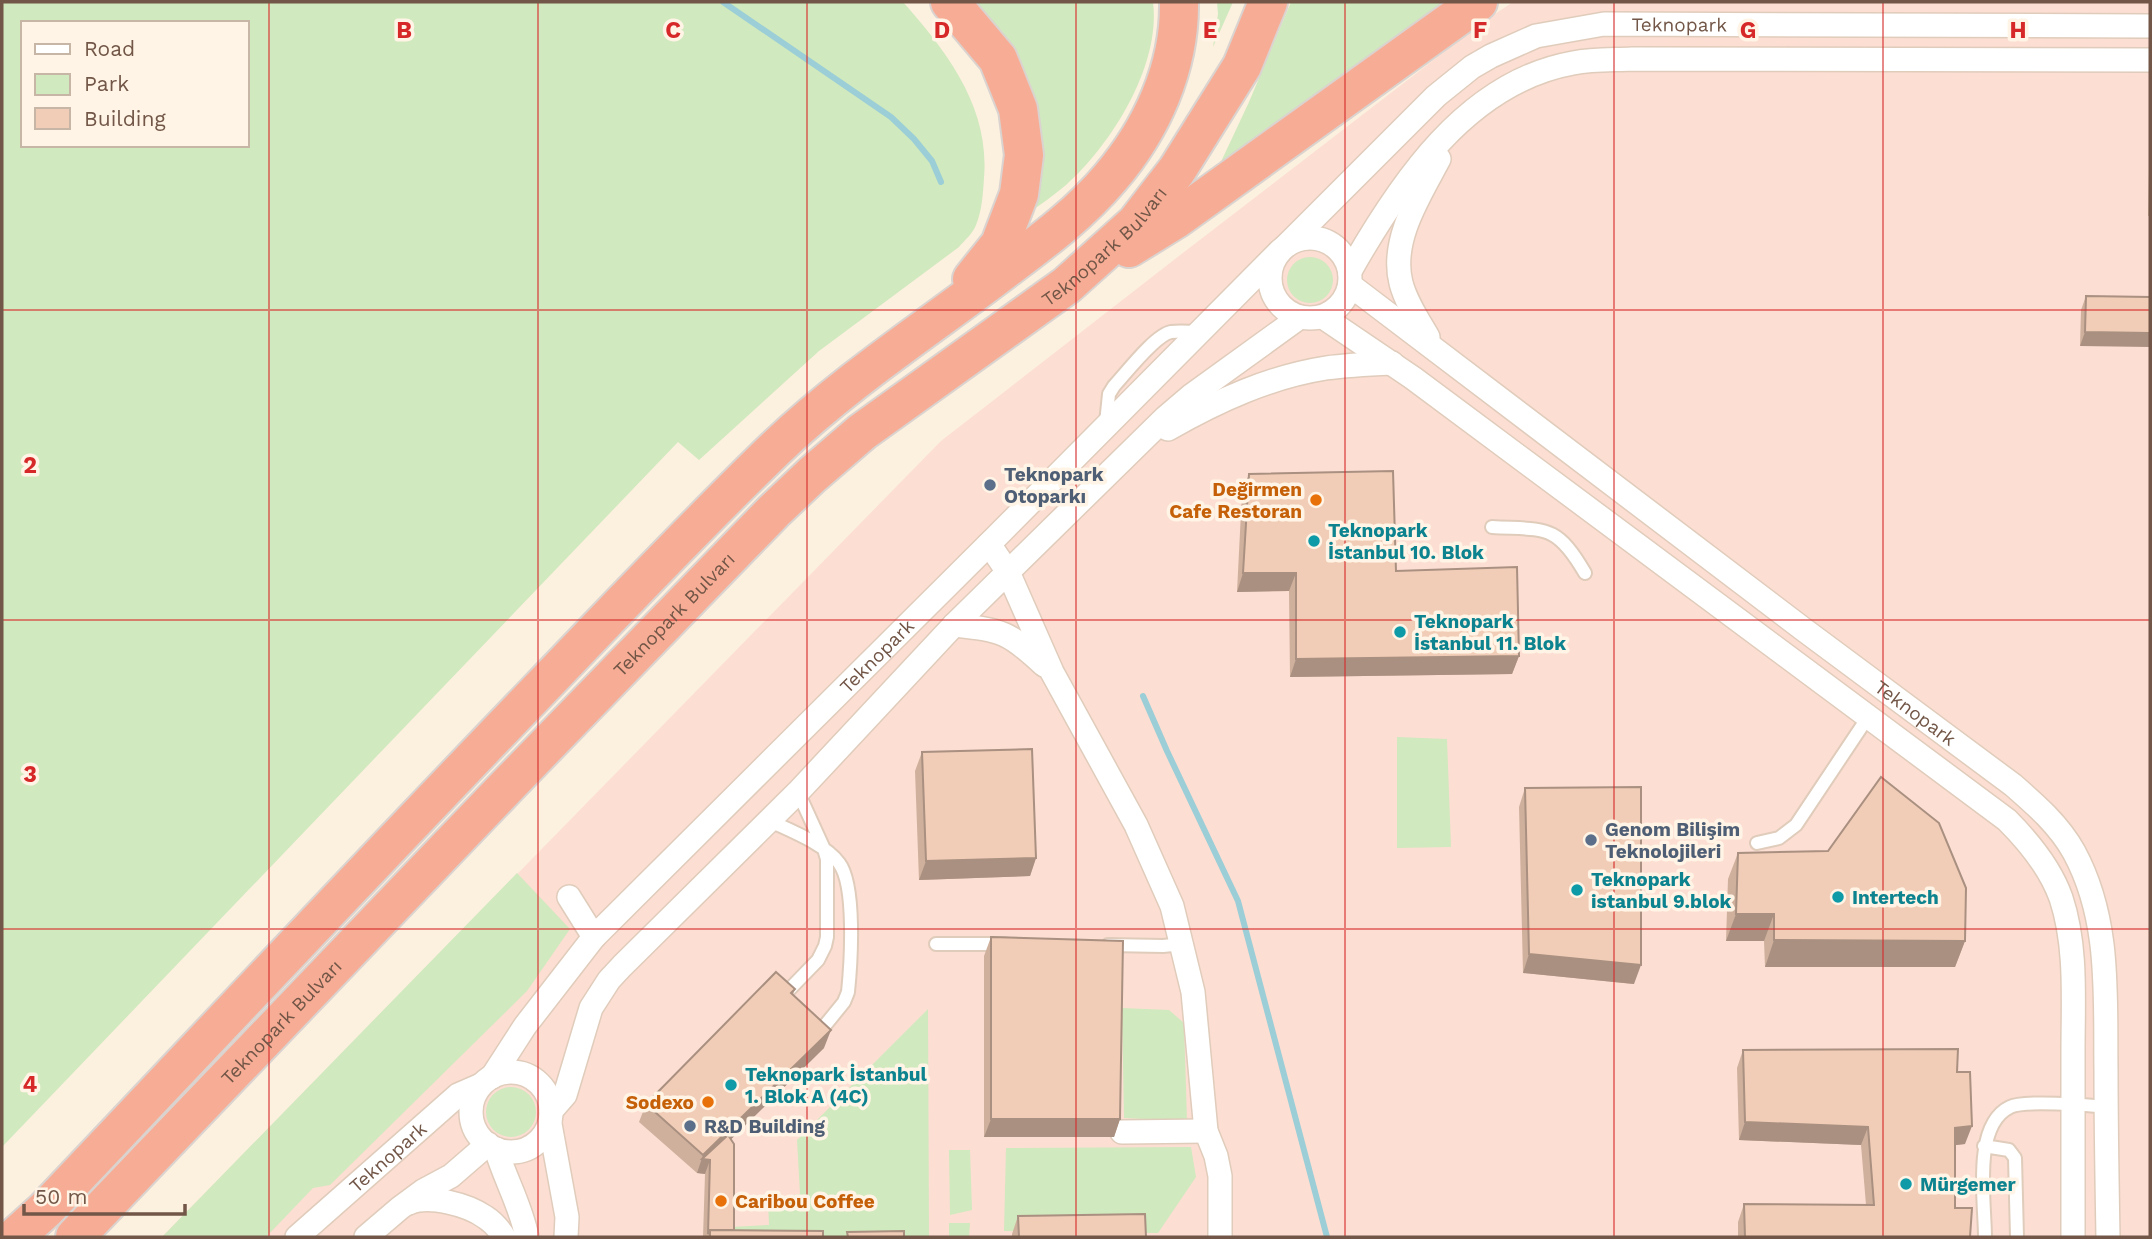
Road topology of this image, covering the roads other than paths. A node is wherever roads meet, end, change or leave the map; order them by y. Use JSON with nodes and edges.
{"nodes":[{"id":1,"x":950,"y":2,"type":"edge"},
{"id":2,"x":1179,"y":2,"type":"edge"},
{"id":3,"x":1268,"y":2,"type":"edge"},
{"id":4,"x":1478,"y":2,"type":"edge"},
{"id":5,"x":2150,"y":26,"type":"edge"},
{"id":6,"x":2150,"y":60,"type":"edge"},
{"id":7,"x":1458,"y":124,"type":"junction"},
{"id":8,"x":1284,"y":248,"type":"junction"},
{"id":9,"x":1350,"y":278,"type":"junction"},
{"id":10,"x":1067,"y":285,"type":"junction"},
{"id":11,"x":943,"y":316,"type":"junction"},
{"id":12,"x":1311,"y":317,"type":"junction"},
{"id":13,"x":1435,"y":349,"type":"junction"},
{"id":14,"x":1391,"y":363,"type":"junction"},
{"id":15,"x":1138,"y":445,"type":"junction"},
{"id":16,"x":1492,"y":527,"type":"dead end"},
{"id":17,"x":989,"y":544,"type":"junction"},
{"id":18,"x":1008,"y":572,"type":"junction"},
{"id":19,"x":1585,"y":573,"type":"dead end"},
{"id":20,"x":954,"y":625,"type":"junction"},
{"id":21,"x":1052,"y":672,"type":"junction"},
{"id":22,"x":1868,"y":717,"type":"junction"},
{"id":23,"x":798,"y":792,"type":"junction"},
{"id":24,"x":770,"y":821,"type":"junction"},
{"id":25,"x":466,"y":829,"type":"junction"},
{"id":26,"x":1756,"y":843,"type":"dead end"},
{"id":27,"x":824,"y":849,"type":"junction"},
{"id":28,"x":569,"y":897,"type":"dead end"},
{"id":29,"x":594,"y":937,"type":"junction"},
{"id":30,"x":936,"y":944,"type":"dead end"},
{"id":31,"x":1016,"y":944,"type":"edge"},
{"id":32,"x":1183,"y":944,"type":"junction"},
{"id":33,"x":1096,"y":945,"type":"edge"},
{"id":34,"x":782,"y":997,"type":"edge"},
{"id":35,"x":818,"y":1034,"type":"edge"},
{"id":36,"x":487,"y":1081,"type":"junction"},
{"id":37,"x":2073,"y":1104,"type":"junction"},
{"id":38,"x":2106,"y":1107,"type":"junction"},
{"id":39,"x":550,"y":1117,"type":"junction"},
{"id":40,"x":1206,"y":1131,"type":"junction"},
{"id":41,"x":1122,"y":1132,"type":"edge"},
{"id":42,"x":1984,"y":1146,"type":"junction"},
{"id":43,"x":492,"y":1147,"type":"junction"},
{"id":44,"x":1216,"y":1156,"type":"junction"},
{"id":45,"x":400,"y":1208,"type":"junction"},
{"id":46,"x":46,"y":1209,"type":"junction"},
{"id":47,"x":2,"y":1237,"type":"edge"},
{"id":48,"x":15,"y":1237,"type":"edge"},
{"id":49,"x":75,"y":1237,"type":"edge"},
{"id":50,"x":111,"y":1237,"type":"edge"},
{"id":51,"x":297,"y":1237,"type":"edge"},
{"id":52,"x":366,"y":1237,"type":"edge"},
{"id":53,"x":504,"y":1237,"type":"edge"},
{"id":54,"x":527,"y":1237,"type":"edge"},
{"id":55,"x":566,"y":1237,"type":"edge"},
{"id":56,"x":1210,"y":1237,"type":"edge"},
{"id":57,"x":1220,"y":1237,"type":"edge"},
{"id":58,"x":1985,"y":1237,"type":"edge"},
{"id":59,"x":2017,"y":1237,"type":"edge"},
{"id":60,"x":2073,"y":1237,"type":"edge"},
{"id":61,"x":2108,"y":1237,"type":"edge"}],
"edges":[{"from":1,"to":11,"type":"highway"},
{"from":2,"to":11,"type":"highway","name":"Teknopark Bulvarı"},
{"from":3,"to":10,"type":"highway","name":"Teknopark Bulvarı"},
{"from":4,"to":10,"type":"highway"},
{"from":5,"to":8,"type":"street","name":"Teknopark"},
{"from":6,"to":7,"type":"street","name":"Teknopark"},
{"from":7,"to":9,"type":"street","name":"Teknopark"},
{"from":7,"to":13,"type":"street","name":"Teknopark"},
{"from":8,"to":9,"type":"street","name":"Teknopark"},
{"from":8,"to":12,"type":"street","name":"Teknopark"},
{"from":8,"to":17,"type":"street","name":"Teknopark"},
{"from":9,"to":12,"type":"street","name":"Teknopark"},
{"from":9,"to":13,"type":"street","name":"Teknopark"},
{"from":10,"to":25,"type":"highway","name":"Teknopark Bulvarı"},
{"from":11,"to":46,"type":"highway","name":"Teknopark Bulvarı"},
{"from":12,"to":14,"type":"street","name":"Teknopark"},
{"from":12,"to":15,"type":"street","name":"Teknopark"},
{"from":13,"to":38,"type":"street","name":"Teknopark"},
{"from":14,"to":15,"type":"street","name":"Teknopark"},
{"from":14,"to":22,"type":"street","name":"Teknopark"},
{"from":15,"to":18,"type":"street","name":"Teknopark"},
{"from":16,"to":19,"type":"lane"},
{"from":17,"to":18,"type":"street"},
{"from":17,"to":29,"type":"street","name":"Teknopark"},
{"from":18,"to":20,"type":"street","name":"Teknopark"},
{"from":18,"to":21,"type":"street"},
{"from":20,"to":21,"type":"street"},
{"from":20,"to":23,"type":"street","name":"Teknopark"},
{"from":21,"to":32,"type":"street"},
{"from":22,"to":26,"type":"lane"},
{"from":22,"to":37,"type":"street","name":"Teknopark"},
{"from":23,"to":24,"type":"street","name":"Teknopark"},
{"from":23,"to":27,"type":"lane"},
{"from":24,"to":27,"type":"lane"},
{"from":24,"to":39,"type":"street","name":"Teknopark"},
{"from":25,"to":49,"type":"highway","name":"Teknopark Bulvarı"},
{"from":25,"to":50,"type":"highway"},
{"from":27,"to":34,"type":"lane"},
{"from":27,"to":35,"type":"lane"},
{"from":28,"to":29,"type":"street"},
{"from":29,"to":36,"type":"street","name":"Teknopark"},
{"from":30,"to":31,"type":"lane"},
{"from":32,"to":33,"type":"lane"},
{"from":32,"to":40,"type":"street"},
{"from":36,"to":39,"type":"street","name":"Teknopark"},
{"from":36,"to":43,"type":"street","name":"Teknopark"},
{"from":36,"to":51,"type":"street","name":"Teknopark"},
{"from":37,"to":38,"type":"lane"},
{"from":37,"to":42,"type":"lane"},
{"from":37,"to":60,"type":"street","name":"Teknopark"},
{"from":38,"to":61,"type":"street","name":"Teknopark"},
{"from":39,"to":43,"type":"street","name":"Teknopark"},
{"from":39,"to":55,"type":"street","name":"Teknopark"},
{"from":40,"to":41,"type":"street"},
{"from":40,"to":44,"type":"street"},
{"from":42,"to":58,"type":"lane"},
{"from":42,"to":59,"type":"lane"},
{"from":43,"to":45,"type":"street"},
{"from":43,"to":54,"type":"street","name":"Teknopark"},
{"from":44,"to":56,"type":"street"},
{"from":44,"to":57,"type":"street"},
{"from":45,"to":52,"type":"street"},
{"from":45,"to":53,"type":"street"},
{"from":46,"to":47,"type":"highway"},
{"from":46,"to":48,"type":"highway","name":"Teknopark Bulvarı"}]}
